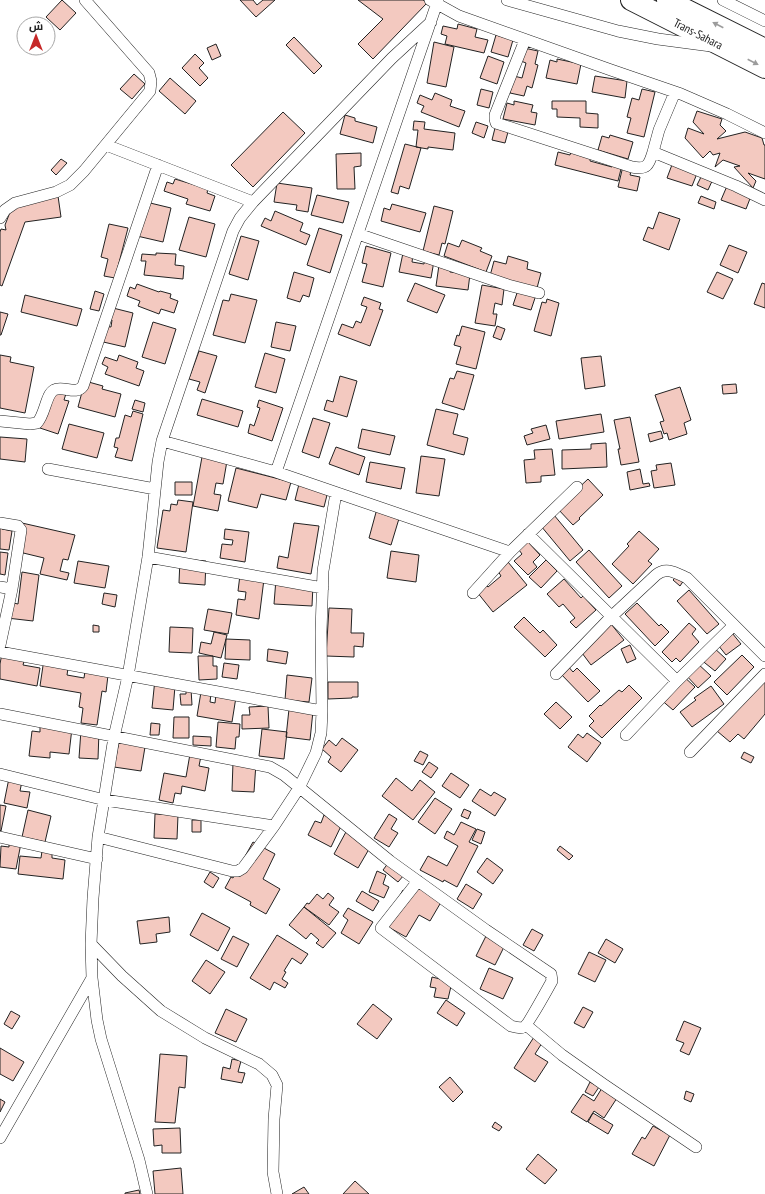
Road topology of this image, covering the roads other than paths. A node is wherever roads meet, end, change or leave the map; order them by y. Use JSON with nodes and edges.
{"nodes":[{"id":1,"x":85,"y":0,"type":"edge"},
{"id":2,"x":507,"y":0,"type":"edge"},
{"id":3,"x":631,"y":0,"type":"edge"},
{"id":4,"x":667,"y":0,"type":"edge"},
{"id":5,"x":723,"y":0,"type":"edge"},
{"id":6,"x":435,"y":2,"type":"edge"},
{"id":7,"x":765,"y":21,"type":"edge"},
{"id":8,"x":431,"y":22,"type":"junction"},
{"id":9,"x":525,"y":40,"type":"junction"},
{"id":10,"x":726,"y":48,"type":"junction"},
{"id":11,"x":765,"y":49,"type":"edge"},
{"id":12,"x":765,"y":68,"type":"edge"},
{"id":13,"x":675,"y":92,"type":"junction"},
{"id":14,"x":765,"y":133,"type":"edge"},
{"id":15,"x":106,"y":145,"type":"junction"},
{"id":16,"x":653,"y":152,"type":"junction"},
{"id":17,"x":158,"y":165,"type":"junction"},
{"id":18,"x":765,"y":200,"type":"edge"},
{"id":19,"x":253,"y":202,"type":"junction"},
{"id":20,"x":0,"y":218,"type":"edge"},
{"id":21,"x":358,"y":234,"type":"junction"},
{"id":22,"x":539,"y":293,"type":"dead end"},
{"id":23,"x":0,"y":421,"type":"edge"},
{"id":24,"x":162,"y":441,"type":"junction"},
{"id":25,"x":48,"y":469,"type":"dead end"},
{"id":26,"x":276,"y":472,"type":"junction"},
{"id":27,"x":577,"y":487,"type":"dead end"},
{"id":28,"x":155,"y":489,"type":"junction"},
{"id":29,"x":336,"y":493,"type":"junction"},
{"id":30,"x":0,"y":523,"type":"edge"},
{"id":31,"x":528,"y":534,"type":"junction"},
{"id":32,"x":510,"y":552,"type":"junction"},
{"id":33,"x":148,"y":557,"type":"junction"},
{"id":34,"x":0,"y":587,"type":"edge"},
{"id":35,"x":323,"y":588,"type":"junction"},
{"id":36,"x":12,"y":589,"type":"junction"},
{"id":37,"x":473,"y":593,"type":"dead end"},
{"id":38,"x":611,"y":617,"type":"junction"},
{"id":39,"x":734,"y":624,"type":"junction"},
{"id":40,"x":0,"y":645,"type":"edge"},
{"id":41,"x":0,"y":652,"type":"edge"},
{"id":42,"x":765,"y":656,"type":"edge"},
{"id":43,"x":556,"y":674,"type":"dead end"},
{"id":44,"x":765,"y":674,"type":"edge"},
{"id":45,"x":128,"y":676,"type":"junction"},
{"id":46,"x":677,"y":681,"type":"junction"},
{"id":47,"x":322,"y":711,"type":"junction"},
{"id":48,"x":0,"y":714,"type":"edge"},
{"id":49,"x":626,"y":735,"type":"dead end"},
{"id":50,"x":114,"y":737,"type":"junction"},
{"id":51,"x":690,"y":752,"type":"dead end"},
{"id":52,"x":0,"y":774,"type":"edge"},
{"id":53,"x":299,"y":788,"type":"junction"},
{"id":54,"x":105,"y":800,"type":"junction"},
{"id":55,"x":274,"y":826,"type":"junction"},
{"id":56,"x":0,"y":837,"type":"edge"},
{"id":57,"x":98,"y":837,"type":"junction"},
{"id":58,"x":97,"y":860,"type":"junction"},
{"id":59,"x":418,"y":881,"type":"junction"},
{"id":60,"x":91,"y":944,"type":"junction"},
{"id":61,"x":92,"y":978,"type":"junction"},
{"id":62,"x":526,"y":1025,"type":"junction"},
{"id":63,"x":0,"y":1138,"type":"edge"},
{"id":64,"x":696,"y":1147,"type":"dead end"},
{"id":65,"x":148,"y":1194,"type":"edge"},
{"id":66,"x":277,"y":1194,"type":"edge"}],
"edges":[{"from":1,"to":15,"type":"street"},
{"from":2,"to":10,"type":"street"},
{"from":3,"to":10,"type":"highway","name":"Trans-Sahara"},
{"from":11,"to":4,"type":"highway","name":"Trans-Sahara","one_way":true},
{"from":5,"to":7,"type":"street"},
{"from":6,"to":8,"type":"street"},
{"from":6,"to":9,"type":"street"},
{"from":8,"to":19,"type":"street"},
{"from":8,"to":21,"type":"street"},
{"from":9,"to":13,"type":"street"},
{"from":9,"to":16,"type":"street"},
{"from":10,"to":12,"type":"highway","name":"Trans-Sahara","one_way":true},
{"from":13,"to":14,"type":"street"},
{"from":13,"to":16,"type":"street"},
{"from":15,"to":17,"type":"street"},
{"from":15,"to":20,"type":"street"},
{"from":16,"to":18,"type":"street"},
{"from":17,"to":19,"type":"street"},
{"from":17,"to":23,"type":"street"},
{"from":19,"to":24,"type":"street"},
{"from":21,"to":22,"type":"street"},
{"from":21,"to":26,"type":"street"},
{"from":24,"to":26,"type":"street"},
{"from":24,"to":28,"type":"street"},
{"from":25,"to":28,"type":"street"},
{"from":26,"to":29,"type":"street"},
{"from":27,"to":31,"type":"street"},
{"from":28,"to":33,"type":"street"},
{"from":29,"to":32,"type":"street"},
{"from":29,"to":35,"type":"street"},
{"from":30,"to":36,"type":"street"},
{"from":31,"to":32,"type":"street"},
{"from":31,"to":38,"type":"street"},
{"from":32,"to":37,"type":"street"},
{"from":33,"to":35,"type":"street"},
{"from":33,"to":45,"type":"street"},
{"from":34,"to":36,"type":"street"},
{"from":35,"to":47,"type":"street"},
{"from":36,"to":40,"type":"street"},
{"from":38,"to":39,"type":"street"},
{"from":38,"to":43,"type":"street"},
{"from":38,"to":46,"type":"street"},
{"from":39,"to":42,"type":"street"},
{"from":39,"to":46,"type":"street"},
{"from":41,"to":45,"type":"street"},
{"from":44,"to":51,"type":"street"},
{"from":45,"to":47,"type":"street"},
{"from":45,"to":50,"type":"street"},
{"from":46,"to":49,"type":"street"},
{"from":47,"to":53,"type":"street"},
{"from":48,"to":50,"type":"street"},
{"from":50,"to":53,"type":"street"},
{"from":50,"to":54,"type":"street"},
{"from":52,"to":54,"type":"street"},
{"from":53,"to":55,"type":"street"},
{"from":53,"to":59,"type":"street"},
{"from":54,"to":55,"type":"street"},
{"from":54,"to":57,"type":"street"},
{"from":55,"to":57,"type":"street"},
{"from":56,"to":58,"type":"street"},
{"from":57,"to":58,"type":"street"},
{"from":58,"to":60,"type":"street"},
{"from":59,"to":62,"type":"street"},
{"from":59,"to":62,"type":"street"},
{"from":60,"to":61,"type":"street"},
{"from":60,"to":66,"type":"street"},
{"from":61,"to":63,"type":"street"},
{"from":61,"to":65,"type":"street"},
{"from":62,"to":64,"type":"street"}]}
